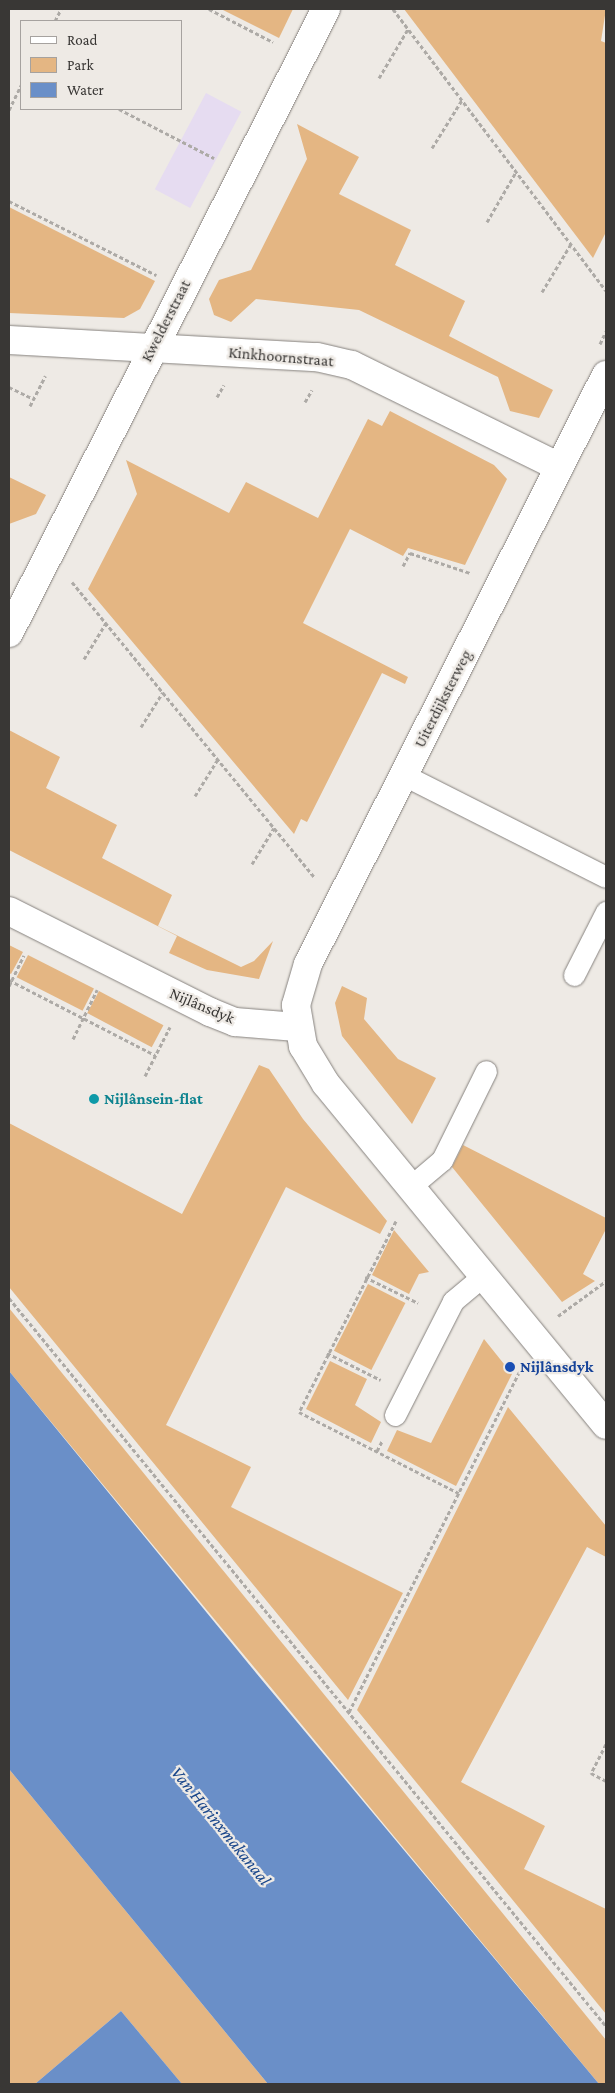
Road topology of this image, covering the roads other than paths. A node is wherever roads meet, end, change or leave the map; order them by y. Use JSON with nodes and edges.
{"nodes":[{"id":1,"x":326,"y":9,"type":"edge"},
{"id":2,"x":9,"y":340,"type":"edge"},
{"id":3,"x":152,"y":347,"type":"junction"},
{"id":4,"x":606,"y":375,"type":"edge"},
{"id":5,"x":560,"y":467,"type":"junction"},
{"id":6,"x":9,"y":633,"type":"edge"},
{"id":7,"x":404,"y":774,"type":"junction"},
{"id":8,"x":606,"y":877,"type":"edge"},
{"id":9,"x":9,"y":911,"type":"edge"},
{"id":10,"x":606,"y":912,"type":"edge"},
{"id":11,"x":574,"y":975,"type":"dead end"},
{"id":12,"x":297,"y":1027,"type":"junction"},
{"id":13,"x":486,"y":1071,"type":"dead end"},
{"id":14,"x":410,"y":1187,"type":"junction"},
{"id":15,"x":483,"y":1276,"type":"junction"},
{"id":16,"x":395,"y":1415,"type":"dead end"},
{"id":17,"x":606,"y":1425,"type":"edge"}],
"edges":[{"from":1,"to":3,"type":"street","name":"Kwelderstraat"},
{"from":2,"to":3,"type":"street","name":"Kinkhoornstraat"},
{"from":3,"to":5,"type":"street","name":"Kinkhoornstraat"},
{"from":3,"to":6,"type":"street","name":"Kwelderstraat"},
{"from":4,"to":5,"type":"street","name":"Uiterdijksterweg"},
{"from":5,"to":7,"type":"street","name":"Uiterdijksterweg"},
{"from":7,"to":8,"type":"lane"},
{"from":7,"to":12,"type":"street","name":"Uiterdijksterweg"},
{"from":9,"to":12,"type":"street","name":"Nijlânsdyk"},
{"from":10,"to":11,"type":"lane"},
{"from":12,"to":14,"type":"street"},
{"from":13,"to":14,"type":"lane"},
{"from":14,"to":15,"type":"street"},
{"from":15,"to":16,"type":"lane"},
{"from":15,"to":17,"type":"street"}]}
